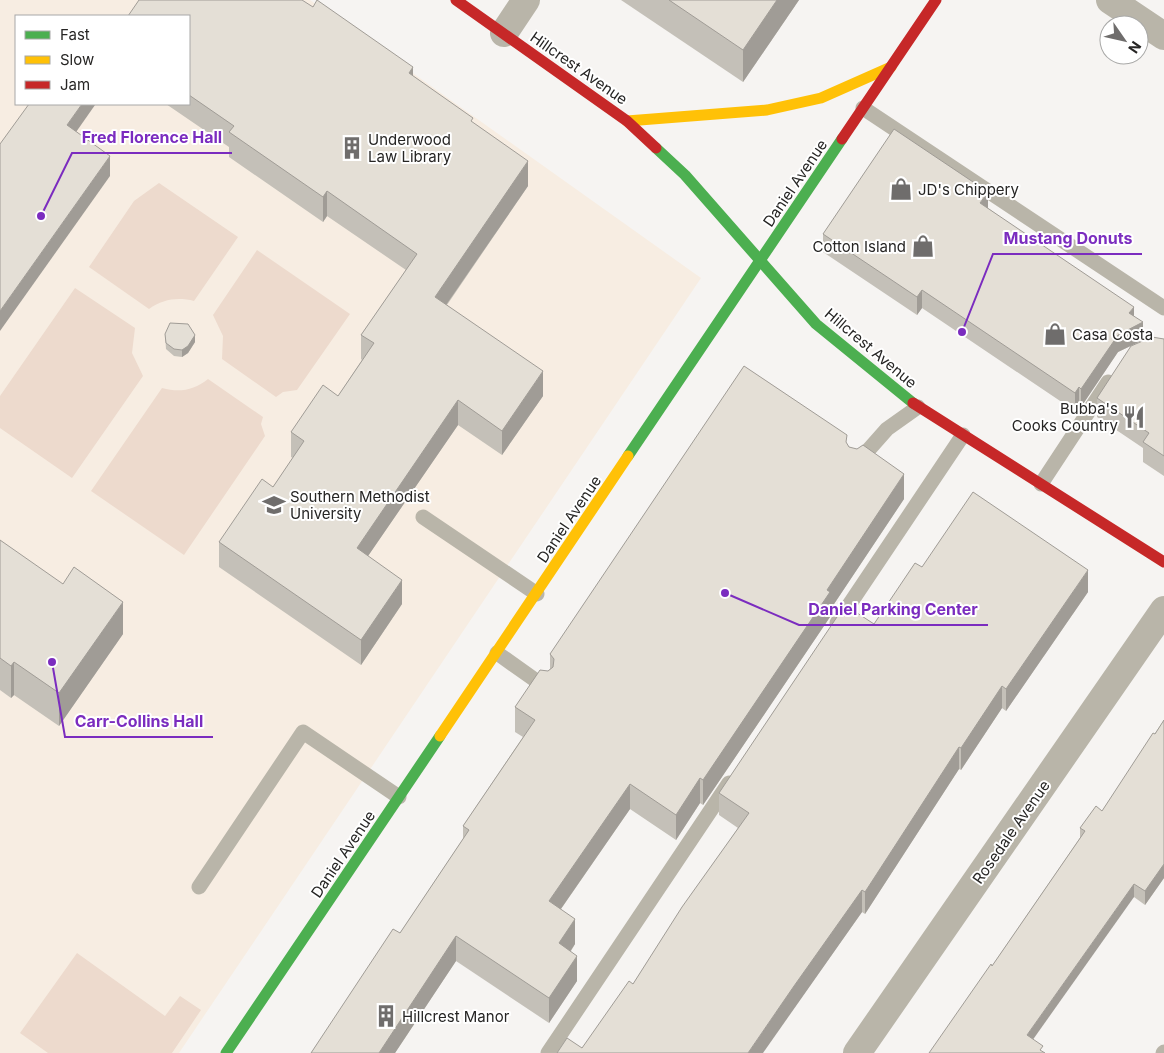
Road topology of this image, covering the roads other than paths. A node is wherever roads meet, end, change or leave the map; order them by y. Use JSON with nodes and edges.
{"nodes":[{"id":1,"x":456,"y":0,"type":"edge"},
{"id":2,"x":526,"y":0,"type":"edge"},
{"id":3,"x":936,"y":0,"type":"edge"},
{"id":4,"x":1110,"y":0,"type":"edge"},
{"id":5,"x":504,"y":33,"type":"junction"},
{"id":6,"x":1164,"y":36,"type":"edge"},
{"id":7,"x":891,"y":66,"type":"junction"},
{"id":8,"x":864,"y":108,"type":"junction"},
{"id":9,"x":627,"y":121,"type":"junction"},
{"id":10,"x":762,"y":260,"type":"junction"},
{"id":11,"x":1164,"y":308,"type":"edge"},
{"id":12,"x":1114,"y":373,"type":"edge"},
{"id":13,"x":918,"y":407,"type":"junction"},
{"id":14,"x":963,"y":435,"type":"junction"},
{"id":15,"x":855,"y":465,"type":"edge"},
{"id":16,"x":1041,"y":484,"type":"junction"},
{"id":17,"x":423,"y":517,"type":"dead end"},
{"id":18,"x":1164,"y":562,"type":"edge"},
{"id":19,"x":537,"y":594,"type":"junction"},
{"id":20,"x":1164,"y":610,"type":"edge"},
{"id":21,"x":831,"y":631,"type":"edge"},
{"id":22,"x":497,"y":653,"type":"junction"},
{"id":23,"x":545,"y":687,"type":"edge"},
{"id":24,"x":737,"y":772,"type":"edge"},
{"id":25,"x":399,"y":797,"type":"junction"},
{"id":26,"x":199,"y":888,"type":"dead end"},
{"id":27,"x":226,"y":1053,"type":"edge"},
{"id":28,"x":548,"y":1053,"type":"edge"},
{"id":29,"x":857,"y":1053,"type":"edge"}],
"edges":[{"from":1,"to":5,"type":"street","name":"Hillcrest Avenue"},
{"from":2,"to":5,"type":"street"},
{"from":3,"to":7,"type":"street","name":"Daniel Avenue"},
{"from":4,"to":6,"type":"street"},
{"from":5,"to":9,"type":"street","name":"Hillcrest Avenue"},
{"from":7,"to":8,"type":"street","name":"Daniel Avenue"},
{"from":7,"to":9,"type":"street"},
{"from":8,"to":10,"type":"street","name":"Daniel Avenue"},
{"from":8,"to":11,"type":"lane"},
{"from":9,"to":10,"type":"street","name":"Hillcrest Avenue"},
{"from":10,"to":13,"type":"street","name":"Hillcrest Avenue"},
{"from":10,"to":19,"type":"street","name":"Daniel Avenue"},
{"from":12,"to":16,"type":"lane"},
{"from":13,"to":14,"type":"street","name":"Hillcrest Avenue"},
{"from":13,"to":15,"type":"lane"},
{"from":14,"to":16,"type":"street","name":"Hillcrest Avenue"},
{"from":14,"to":21,"type":"lane"},
{"from":16,"to":18,"type":"street","name":"Hillcrest Avenue"},
{"from":17,"to":19,"type":"lane"},
{"from":19,"to":22,"type":"street","name":"Daniel Avenue"},
{"from":20,"to":29,"type":"street","name":"Rosedale Avenue"},
{"from":22,"to":23,"type":"lane"},
{"from":22,"to":25,"type":"street","name":"Daniel Avenue"},
{"from":24,"to":28,"type":"lane"},
{"from":25,"to":26,"type":"lane"},
{"from":25,"to":27,"type":"street","name":"Daniel Avenue"}]}
